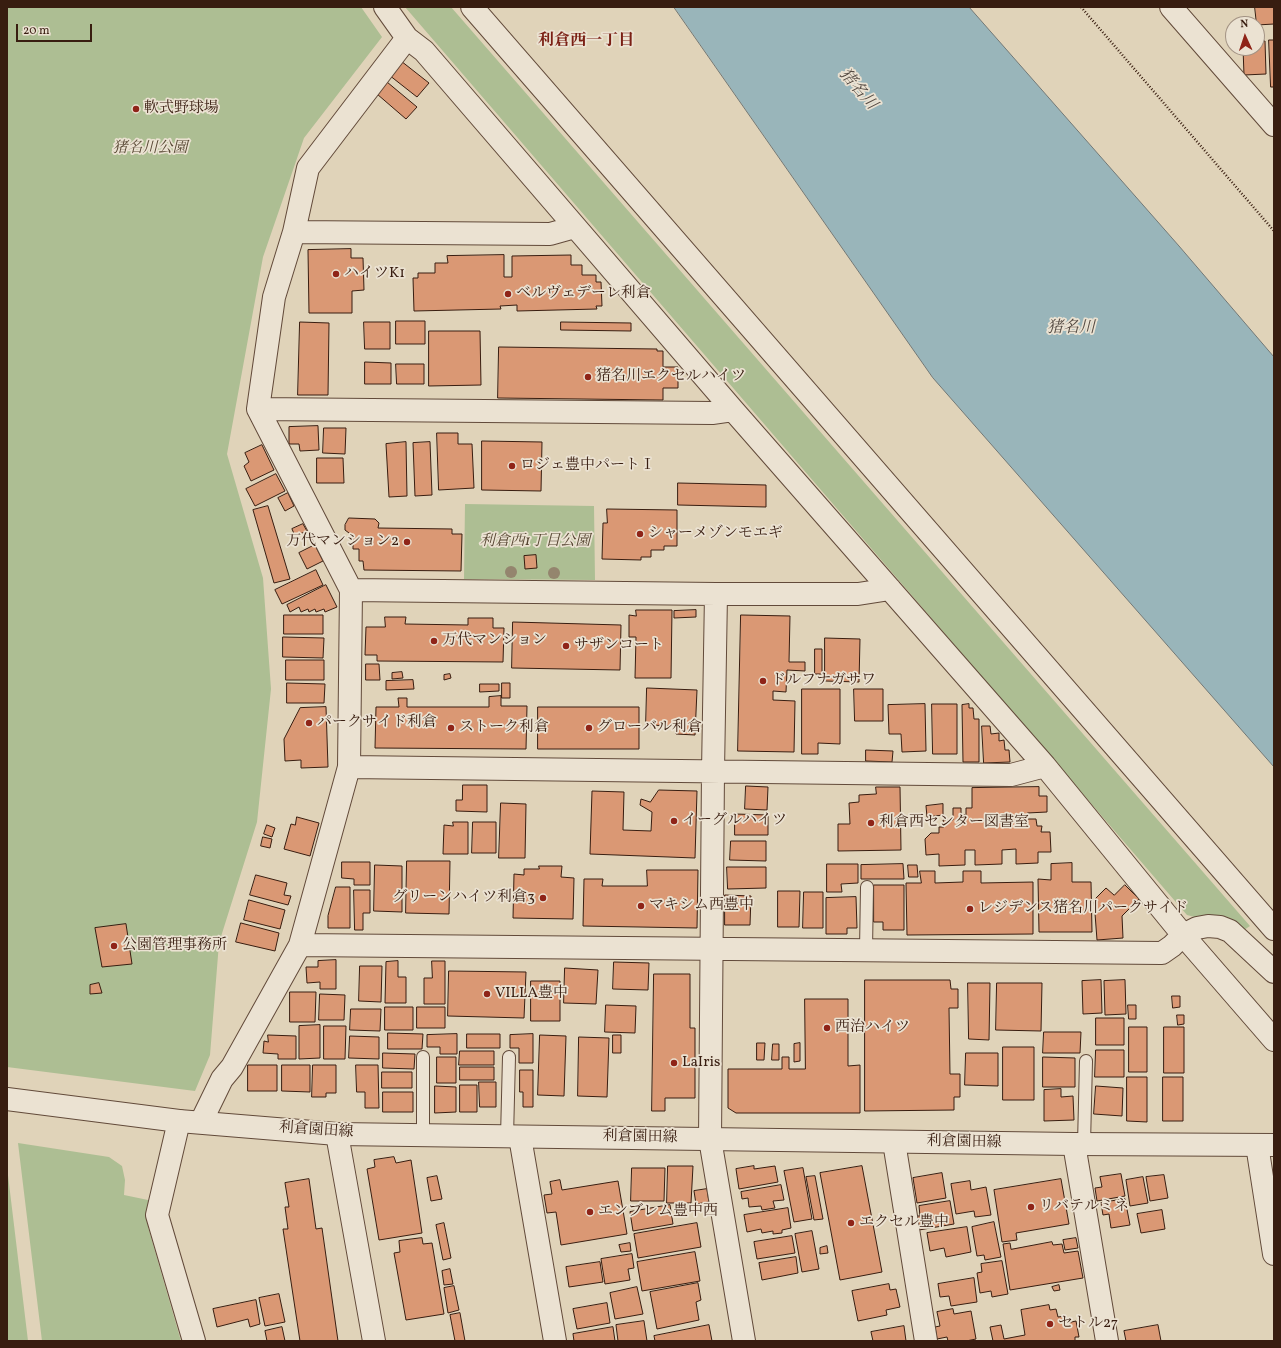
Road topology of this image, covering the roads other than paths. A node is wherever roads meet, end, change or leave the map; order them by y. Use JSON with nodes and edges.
{"nodes":[{"id":1,"x":385,"y":7,"type":"edge"},
{"id":2,"x":472,"y":7,"type":"edge"},
{"id":3,"x":1170,"y":7,"type":"edge"},
{"id":4,"x":407,"y":38,"type":"junction"},
{"id":5,"x":1273,"y":122,"type":"edge"},
{"id":6,"x":575,"y":227,"type":"junction"},
{"id":7,"x":294,"y":232,"type":"junction"},
{"id":8,"x":258,"y":409,"type":"junction"},
{"id":9,"x":733,"y":410,"type":"junction"},
{"id":10,"x":890,"y":589,"type":"junction"},
{"id":11,"x":351,"y":590,"type":"junction"},
{"id":12,"x":716,"y":594,"type":"junction"},
{"id":13,"x":1045,"y":766,"type":"junction"},
{"id":14,"x":349,"y":767,"type":"junction"},
{"id":15,"x":713,"y":771,"type":"junction"},
{"id":16,"x":867,"y":887,"type":"dead end"},
{"id":17,"x":1274,"y":929,"type":"edge"},
{"id":18,"x":1183,"y":935,"type":"junction"},
{"id":19,"x":300,"y":945,"type":"junction"},
{"id":20,"x":712,"y":948,"type":"junction"},
{"id":21,"x":866,"y":950,"type":"junction"},
{"id":22,"x":1274,"y":972,"type":"edge"},
{"id":23,"x":1274,"y":1040,"type":"edge"},
{"id":24,"x":422,"y":1057,"type":"dead end"},
{"id":25,"x":509,"y":1057,"type":"dead end"},
{"id":26,"x":1086,"y":1061,"type":"dead end"},
{"id":27,"x":7,"y":1099,"type":"edge"},
{"id":28,"x":179,"y":1121,"type":"junction"},
{"id":29,"x":201,"y":1122,"type":"junction"},
{"id":30,"x":337,"y":1134,"type":"junction"},
{"id":31,"x":423,"y":1135,"type":"junction"},
{"id":32,"x":514,"y":1137,"type":"junction"},
{"id":33,"x":710,"y":1140,"type":"junction"},
{"id":34,"x":894,"y":1142,"type":"junction"},
{"id":35,"x":1079,"y":1144,"type":"junction"},
{"id":36,"x":1265,"y":1145,"type":"edge"},
{"id":37,"x":1274,"y":1254,"type":"edge"},
{"id":38,"x":194,"y":1341,"type":"edge"},
{"id":39,"x":374,"y":1341,"type":"edge"},
{"id":40,"x":555,"y":1341,"type":"edge"},
{"id":41,"x":744,"y":1341,"type":"edge"},
{"id":42,"x":926,"y":1341,"type":"edge"},
{"id":43,"x":1107,"y":1341,"type":"edge"}],
"edges":[{"from":1,"to":4,"type":"street"},
{"from":2,"to":17,"type":"street"},
{"from":3,"to":5,"type":"street"},
{"from":4,"to":6,"type":"street"},
{"from":4,"to":7,"type":"street"},
{"from":6,"to":7,"type":"street"},
{"from":6,"to":9,"type":"street"},
{"from":7,"to":8,"type":"street"},
{"from":8,"to":9,"type":"street"},
{"from":8,"to":11,"type":"street"},
{"from":9,"to":10,"type":"street"},
{"from":10,"to":12,"type":"street"},
{"from":10,"to":13,"type":"street"},
{"from":11,"to":12,"type":"street"},
{"from":11,"to":14,"type":"street"},
{"from":12,"to":15,"type":"street"},
{"from":13,"to":15,"type":"street"},
{"from":13,"to":18,"type":"street"},
{"from":14,"to":15,"type":"street"},
{"from":14,"to":19,"type":"street"},
{"from":15,"to":20,"type":"street"},
{"from":16,"to":21,"type":"lane"},
{"from":18,"to":21,"type":"street"},
{"from":18,"to":22,"type":"street"},
{"from":18,"to":23,"type":"street"},
{"from":19,"to":20,"type":"street"},
{"from":19,"to":29,"type":"street"},
{"from":20,"to":21,"type":"street"},
{"from":20,"to":33,"type":"street"},
{"from":24,"to":31,"type":"lane"},
{"from":25,"to":32,"type":"lane"},
{"from":26,"to":35,"type":"lane"},
{"from":27,"to":28,"type":"street","name":"利倉園田線"},
{"from":28,"to":29,"type":"street","name":"利倉園田線"},
{"from":28,"to":38,"type":"street"},
{"from":29,"to":30,"type":"street","name":"利倉園田線"},
{"from":30,"to":31,"type":"street","name":"利倉園田線"},
{"from":30,"to":39,"type":"street"},
{"from":31,"to":32,"type":"street","name":"利倉園田線"},
{"from":32,"to":33,"type":"street","name":"利倉園田線"},
{"from":32,"to":40,"type":"street"},
{"from":33,"to":34,"type":"street","name":"利倉園田線"},
{"from":33,"to":41,"type":"street"},
{"from":34,"to":35,"type":"street","name":"利倉園田線"},
{"from":34,"to":42,"type":"street"},
{"from":35,"to":36,"type":"street","name":"利倉園田線"},
{"from":35,"to":43,"type":"street"},
{"from":36,"to":37,"type":"street"}]}
